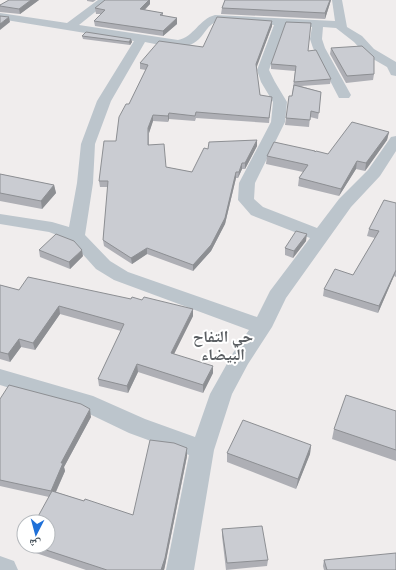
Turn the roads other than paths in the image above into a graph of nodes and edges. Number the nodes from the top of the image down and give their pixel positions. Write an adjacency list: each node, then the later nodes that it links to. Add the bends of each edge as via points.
1 (105, 0): 7 (street)
2 (337, 0): 6 (street)
3 (0, 16): 7 (street)
4 (281, 21): 5 (street); 8 (street, via 215,18 185,44); 14 (street, via 263,70 280,102 278,122 247,183 246,200 257,211)
5 (318, 25): 6 (street); 10 (street, via 316,39 319,48)
6 (342, 25): 9 (street, via 342,28 358,39 370,52 392,65)
7 (70, 26): 8 (street)
8 (142, 38): 13 (street, via 104,101 88,144 86,183)
9 (396, 72)
10 (344, 95)
11 (396, 140): 14 (street, via 374,173 345,203)
12 (0, 219): 13 (street, via 52,227)
13 (76, 236): 15 (street, via 103,265 121,276)
14 (321, 236): 15 (street, via 277,296)
15 (262, 327): 17 (street, via 240,359 221,394)
16 (0, 377): 17 (street, via 85,402 138,426)
17 (202, 450): 20 (street)
18 (0, 569): 19 (street)
19 (4, 570)
20 (180, 570)

